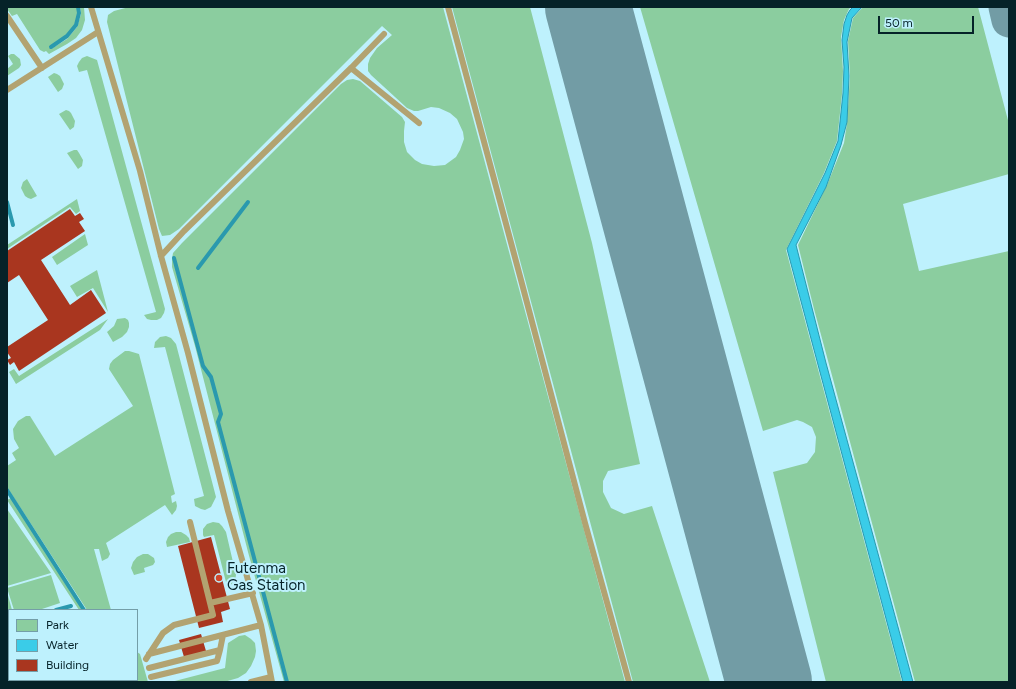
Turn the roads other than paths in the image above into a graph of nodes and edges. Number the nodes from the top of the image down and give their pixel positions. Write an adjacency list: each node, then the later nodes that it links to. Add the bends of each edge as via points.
1 (91, 7): 4 (lane)
2 (448, 7): 21 (lane)
3 (7, 16): 6 (lane)
4 (98, 32): 6 (lane); 10 (lane, via 140,171)
5 (384, 34): 7 (lane)
6 (42, 68): 8 (lane)
7 (351, 68): 9 (lane); 10 (lane)
8 (7, 90)
9 (419, 123)
10 (161, 256): 12 (lane, via 228,511)
11 (190, 522): 13 (lane)
12 (253, 593): 13 (lane); 14 (lane)
13 (210, 603): 15 (lane, via 213,615 174,625 163,633 148,656)
14 (261, 625): 15 (lane); 19 (lane)
15 (224, 635): 16 (lane)
16 (220, 650): 17 (lane); 18 (lane, via 217,660)
17 (149, 668)
18 (151, 677)
19 (272, 679): 20 (lane)
20 (251, 682)
21 (628, 682)

